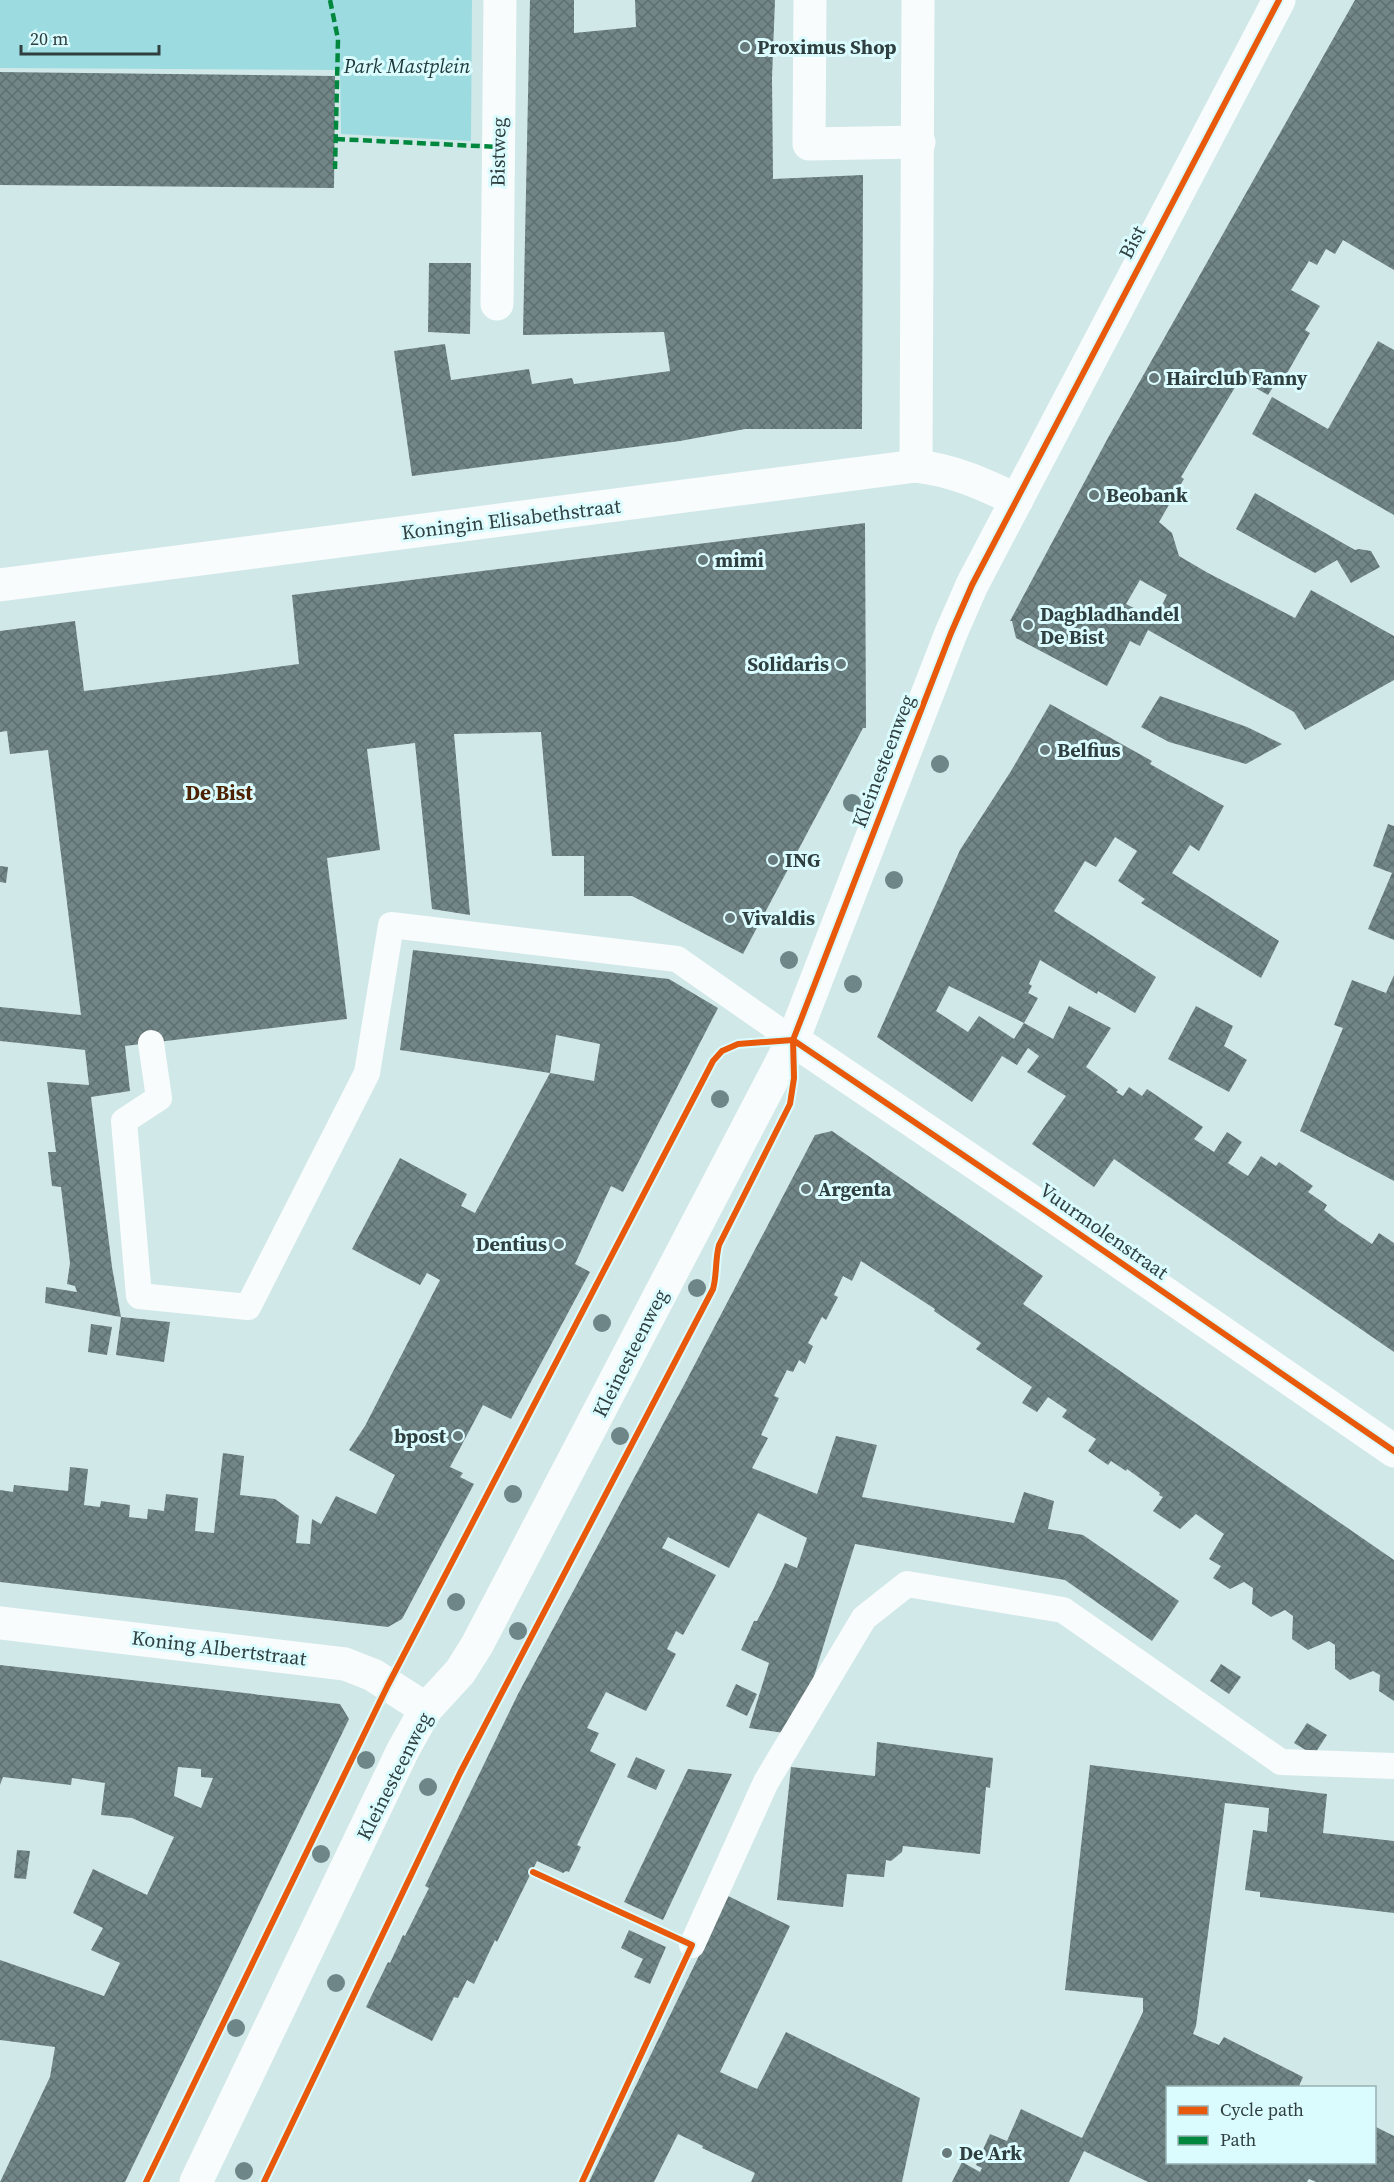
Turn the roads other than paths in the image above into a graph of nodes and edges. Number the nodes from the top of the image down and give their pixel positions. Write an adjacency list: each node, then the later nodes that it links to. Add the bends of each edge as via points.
1 (500, 0): 6 (street, Bistweg)
2 (810, 0): 5 (street, via 809,144)
3 (918, 0): 5 (street)
4 (1279, 0): 8 (street, Bist)
5 (919, 142): 7 (street)
6 (497, 304)
7 (916, 466): 8 (street, Koningin Elisabethstraat, via 960,475); 9 (street, Koningin Elisabethstraat)
8 (1017, 500): 10 (street, Kleinesteenweg, via 951,633)
9 (0, 585)
10 (793, 1040): 11 (lane, via 677,959 391,925 367,1073 248,1306 139,1296 124,1121 159,1098); 12 (street, Vuurmolenstraat); 14 (street, Kleinesteenweg, via 482,1636 460,1672)
11 (152, 1043)
12 (1394, 1451)
13 (0, 1623): 14 (street, Koning Albertstraat, via 345,1664 373,1676)
14 (426, 1709): 17 (street, Kleinesteenweg)
15 (1394, 1766): 16 (lane, via 1281,1762 1062,1610 907,1584 864,1617 772,1772)
16 (692, 1945)
17 (196, 2182)

